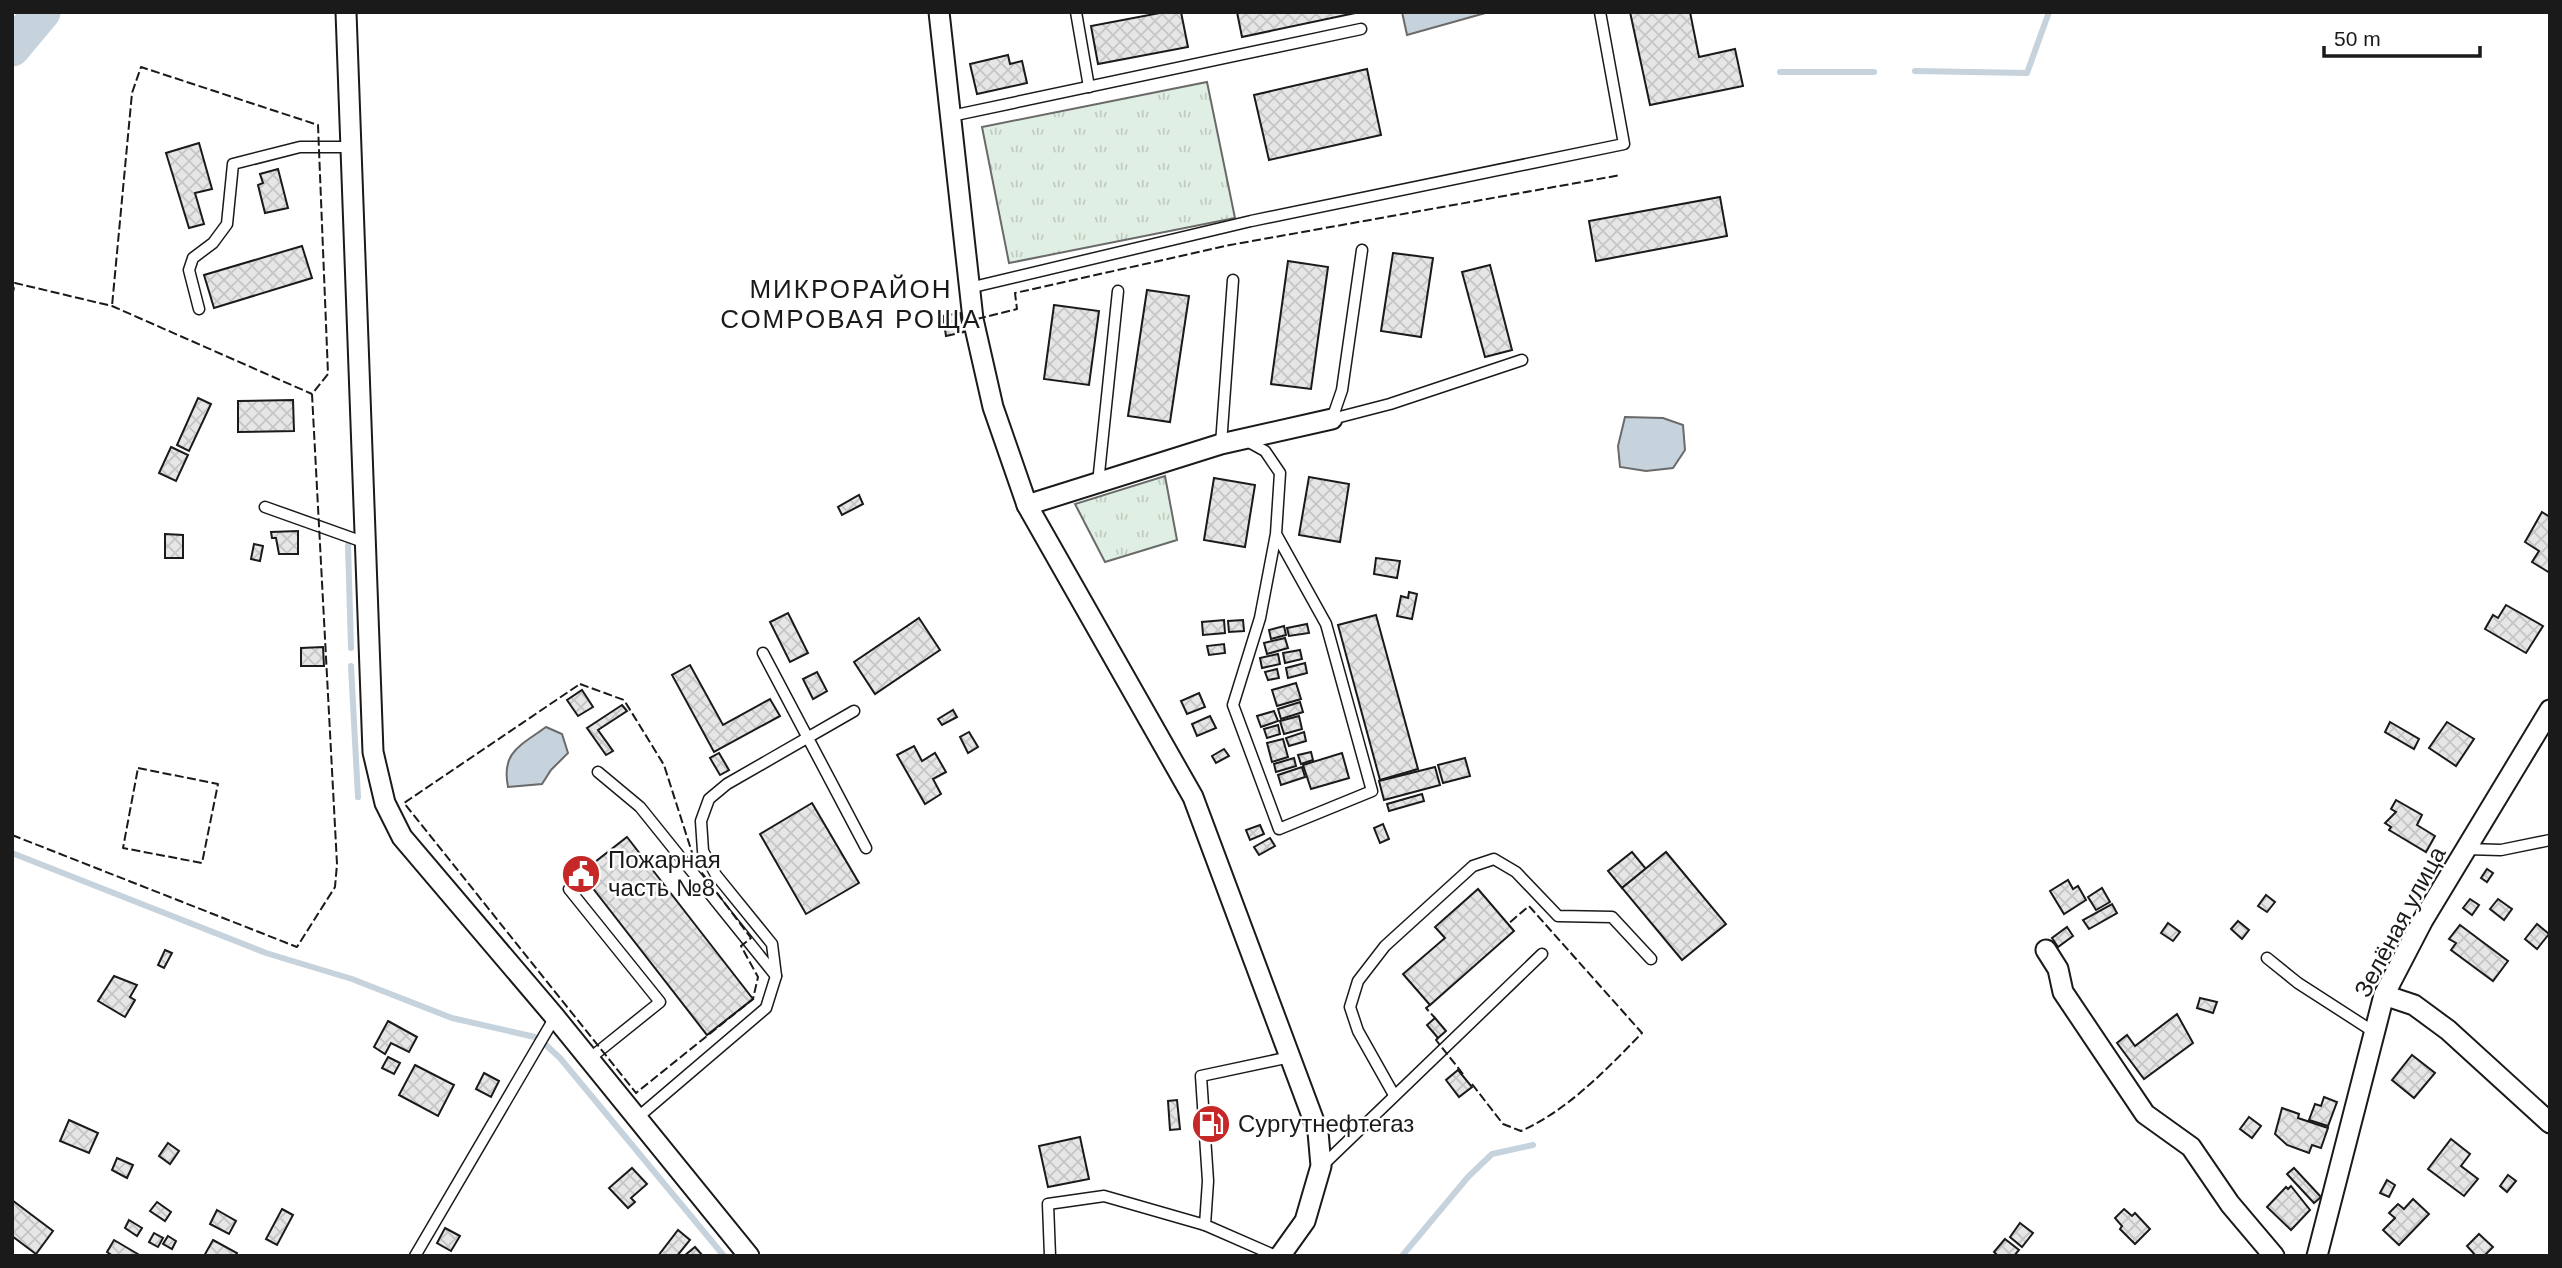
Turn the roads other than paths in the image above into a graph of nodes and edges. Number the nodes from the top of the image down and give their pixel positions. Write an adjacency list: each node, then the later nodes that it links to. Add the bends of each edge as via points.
1 (346, 12): 8 (street)
2 (939, 12): 7 (street)
3 (1076, 12): 6 (lane)
4 (1600, 12): 11 (lane, via 1624,144 1251,221)
5 (1361, 29): 6 (lane)
6 (1089, 87): 7 (lane)
7 (950, 116): 11 (street)
8 (351, 147): 13 (lane, via 300,147 233,164 227,224 213,243 193,258 189,270); 22 (street)
9 (1362, 250): 15 (lane, via 1342,390)
10 (1233, 280): 17 (lane)
11 (969, 288): 19 (street, via 993,407)
12 (1118, 291): 18 (lane)
13 (199, 309)
14 (1522, 360): 15 (lane)
15 (1332, 419): 16 (street)
16 (1244, 440): 17 (street); 21 (lane, via 1265,451 1280,473)
17 (1220, 444): 18 (street)
18 (1098, 483): 19 (street)
19 (1027, 505): 40 (street, via 1194,797)
20 (265, 506): 22 (lane)
21 (1276, 534): 21 (lane, via 1261,618 1233,705 1279,829 1372,791 1326,624)
22 (366, 543): 38 (street, via 373,752 385,803 402,836)
23 (763, 653): 26 (lane)
24 (2550, 710): 30 (street, Зелёная улица)
25 (854, 711): 26 (lane)
26 (808, 737): 29 (lane); 36 (lane, via 727,784 709,799 701,821 703,850 716,876 772,944)
27 (598, 772): 36 (lane, via 648,817)
28 (2550, 840): 30 (lane, via 2501,849)
29 (866, 848)
30 (2466, 849): 37 (street, Зелёная улица)
31 (569, 889): 41 (lane, via 660,1002)
32 (2046, 950): 51 (street, via 2058,969 2063,992 2146,1114 2191,1147 2230,1204)
33 (1542, 954): 42 (lane)
34 (2267, 958): 39 (lane, via 2298,984)
35 (1651, 959): 42 (lane, via 1612,917 1558,916 1516,872 1494,859 1473,866 1385,946 1358,981 1350,1007 1358,1031)
36 (776, 976): 43 (lane, via 766,1009)
37 (2384, 995): 39 (street, Зелёная улица); 44 (street, via 2414,1005 2448,1030)
38 (555, 1017): 41 (street); 47 (lane)
39 (2374, 1032): 52 (street, Зелёная улица)
40 (1291, 1057): 45 (street, via 1318,1132); 46 (lane, via 1201,1076 1208,1181)
41 (589, 1059): 43 (street)
42 (1394, 1095): 45 (lane)
43 (637, 1118): 48 (street)
44 (2550, 1123)
45 (1321, 1166): 50 (street, via 1305,1220)
46 (1205, 1225): 49 (lane, via 1104,1196 1048,1204); 50 (lane)
47 (415, 1256)
48 (749, 1256)
49 (1050, 1256)
50 (1278, 1256)
51 (2274, 1256)
52 (2317, 1256)

